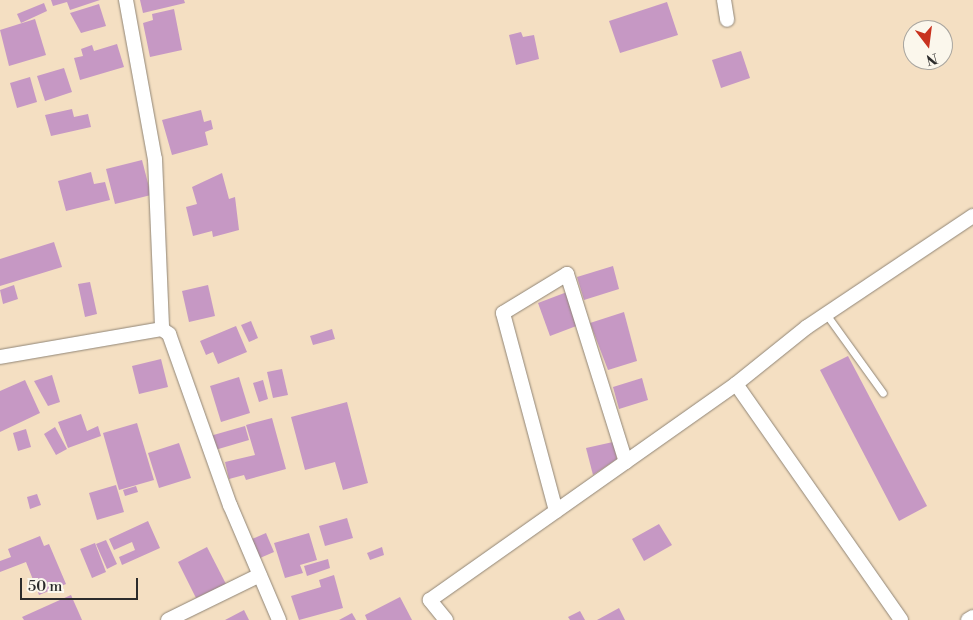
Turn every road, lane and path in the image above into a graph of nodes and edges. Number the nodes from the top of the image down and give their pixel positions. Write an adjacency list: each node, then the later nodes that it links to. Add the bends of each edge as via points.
1 (126, 0): 6 (street, via 155,159)
2 (724, 0): 3 (street)
3 (727, 20)
4 (973, 216): 5 (street)
5 (826, 314): 8 (street); 9 (lane)
6 (162, 329): 7 (street); 12 (street, via 169,334)
7 (0, 357)
8 (736, 384): 10 (street); 17 (street)
9 (883, 393)
10 (626, 462): 11 (street); 11 (street, via 567,274 503,313)
11 (556, 512): 16 (street, via 430,600)
12 (260, 575): 14 (street); 15 (street)
13 (973, 616): 18 (street)
14 (168, 620)
15 (279, 620)
16 (444, 620)
17 (901, 620)
18 (968, 620)

